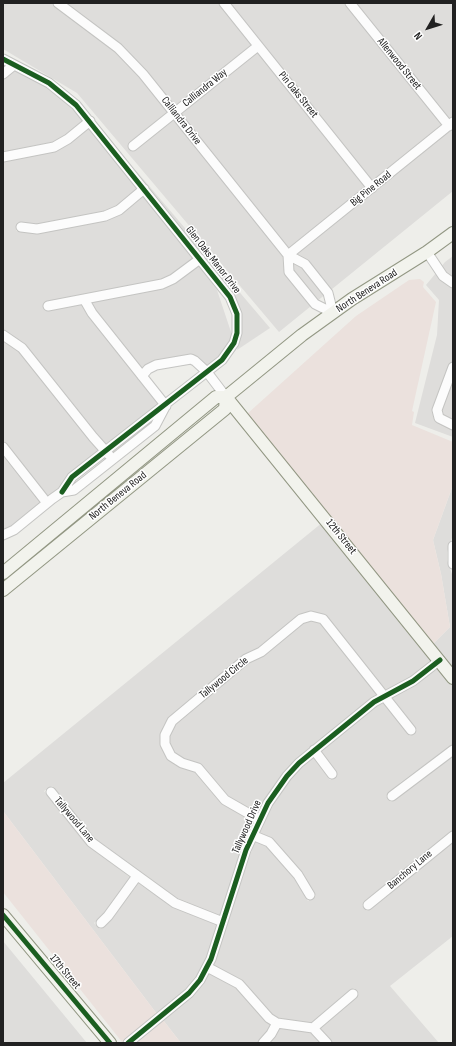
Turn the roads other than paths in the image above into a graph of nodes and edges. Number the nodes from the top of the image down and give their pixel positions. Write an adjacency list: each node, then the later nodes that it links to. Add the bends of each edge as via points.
1 (58, 3): 8 (street, Calliandra Drive, via 118,48)
2 (224, 3): 4 (street, Pin Oaks Street)
3 (350, 3): 10 (street, Allenwood Street)
4 (258, 46): 8 (street, Calliandra Way); 13 (street, Pin Oaks Street)
5 (3, 59): 6 (street, Glen Oaks Manor Drive)
6 (14, 65): 7 (street); 9 (street, Glen Oaks Manor Drive, via 64,94)
7 (3, 74)
8 (174, 113): 11 (street, Calliandra Way); 18 (street, Calliandra Drive)
9 (90, 121): 12 (street, via 54,147); 14 (street, Glen Oaks Manor Drive)
10 (451, 124): 13 (street, Big Pine Road)
11 (133, 146)
12 (3, 157)
13 (372, 188): 18 (street, Big Pine Road)
14 (144, 189): 15 (street, via 119,210 105,216 37,229); 19 (street, Glen Oaks Manor Drive)
15 (21, 227)
16 (453, 233): 17 (main road, North Beneva Road)
17 (427, 252): 20 (street, via 443,276); 23 (main road, North Beneva Road)
18 (288, 255): 23 (street, Calliandra Drive, via 305,264 328,293); 23 (street, via 289,272 315,304)
19 (200, 259): 21 (street, Glen Oaks Manor Drive, via 162,284); 26 (street, Glen Oaks Manor Drive, via 230,297 238,324 232,348)
20 (453, 283)
21 (84, 299): 22 (street, Glen Oaks Manor Drive); 27 (street, via 92,314)
22 (48, 306)
23 (333, 313): 28 (main road, North Beneva Road)
24 (3, 335): 32 (street, via 22,348)
25 (453, 367): 30 (street, via 437,410 439,418)
26 (207, 372): 27 (street, via 195,361 184,359 152,366); 28 (street); 29 (street, Glen Oaks Manor Drive)
27 (142, 376): 29 (street)
28 (226, 397): 39 (main road, North Beneva Road, via 216,397); 40 (main road, North Beneva Road, via 225,409); 41 (main road, 12th Street)
29 (166, 406): 32 (street, Glen Oaks Manor Drive); 33 (street, Glen Oaks Manor Drive, via 155,426)
30 (453, 425)
31 (3, 447): 35 (street)
32 (106, 451): 33 (street); 34 (street, Glen Oaks Manor Drive, via 72,477)
33 (113, 459): 34 (street, Glen Oaks Manor Drive, via 74,490)
34 (62, 492): 35 (street, Glen Oaks Manor Drive)
35 (47, 503): 36 (street, Glen Oaks Manor Drive, via 14,530)
36 (3, 535)
37 (453, 546): 38 (street)
38 (453, 564)
39 (3, 573)
40 (3, 590)
41 (440, 660): 42 (main road, 12th Street); 43 (street, Tallywood Drive, via 413,682)
42 (453, 678)
43 (384, 695): 44 (street); 45 (street, Tallywood Drive); 50 (street, Tallywood Circle, via 323,619 311,616 301,619 261,652 246,659 172,721 166,731 165,744 171,756 198,768 225,800)
44 (411, 730)
45 (314, 750): 47 (street); 50 (street, Tallywood Drive, via 287,776 268,803)
46 (453, 750): 49 (street)
47 (332, 774)
48 (50, 792): 53 (street, Tallywood Lane, via 91,842)
49 (392, 796)
50 (260, 820): 51 (street, Tallywood Drive)
51 (252, 835): 54 (street, Tallywood Drive, via 269,842 298,875); 57 (street, Tallywood Drive)
52 (453, 836): 55 (street, Banchory Lane)
53 (137, 876): 57 (street, Tallywood Lane, via 175,903); 58 (street)
54 (310, 895)
55 (368, 905)
56 (3, 915): 63 (main road, 17th Street)
57 (223, 922): 59 (street, Tallywood Drive)
58 (100, 923)
59 (207, 967): 61 (street, via 239,984 269,1018); 64 (street, Tallywood Drive, via 189,993)
60 (353, 994): 62 (street)
61 (277, 1023): 62 (street); 65 (street)
62 (313, 1028): 66 (street)
63 (110, 1043)
64 (128, 1043)
65 (263, 1043)
66 (327, 1043)

